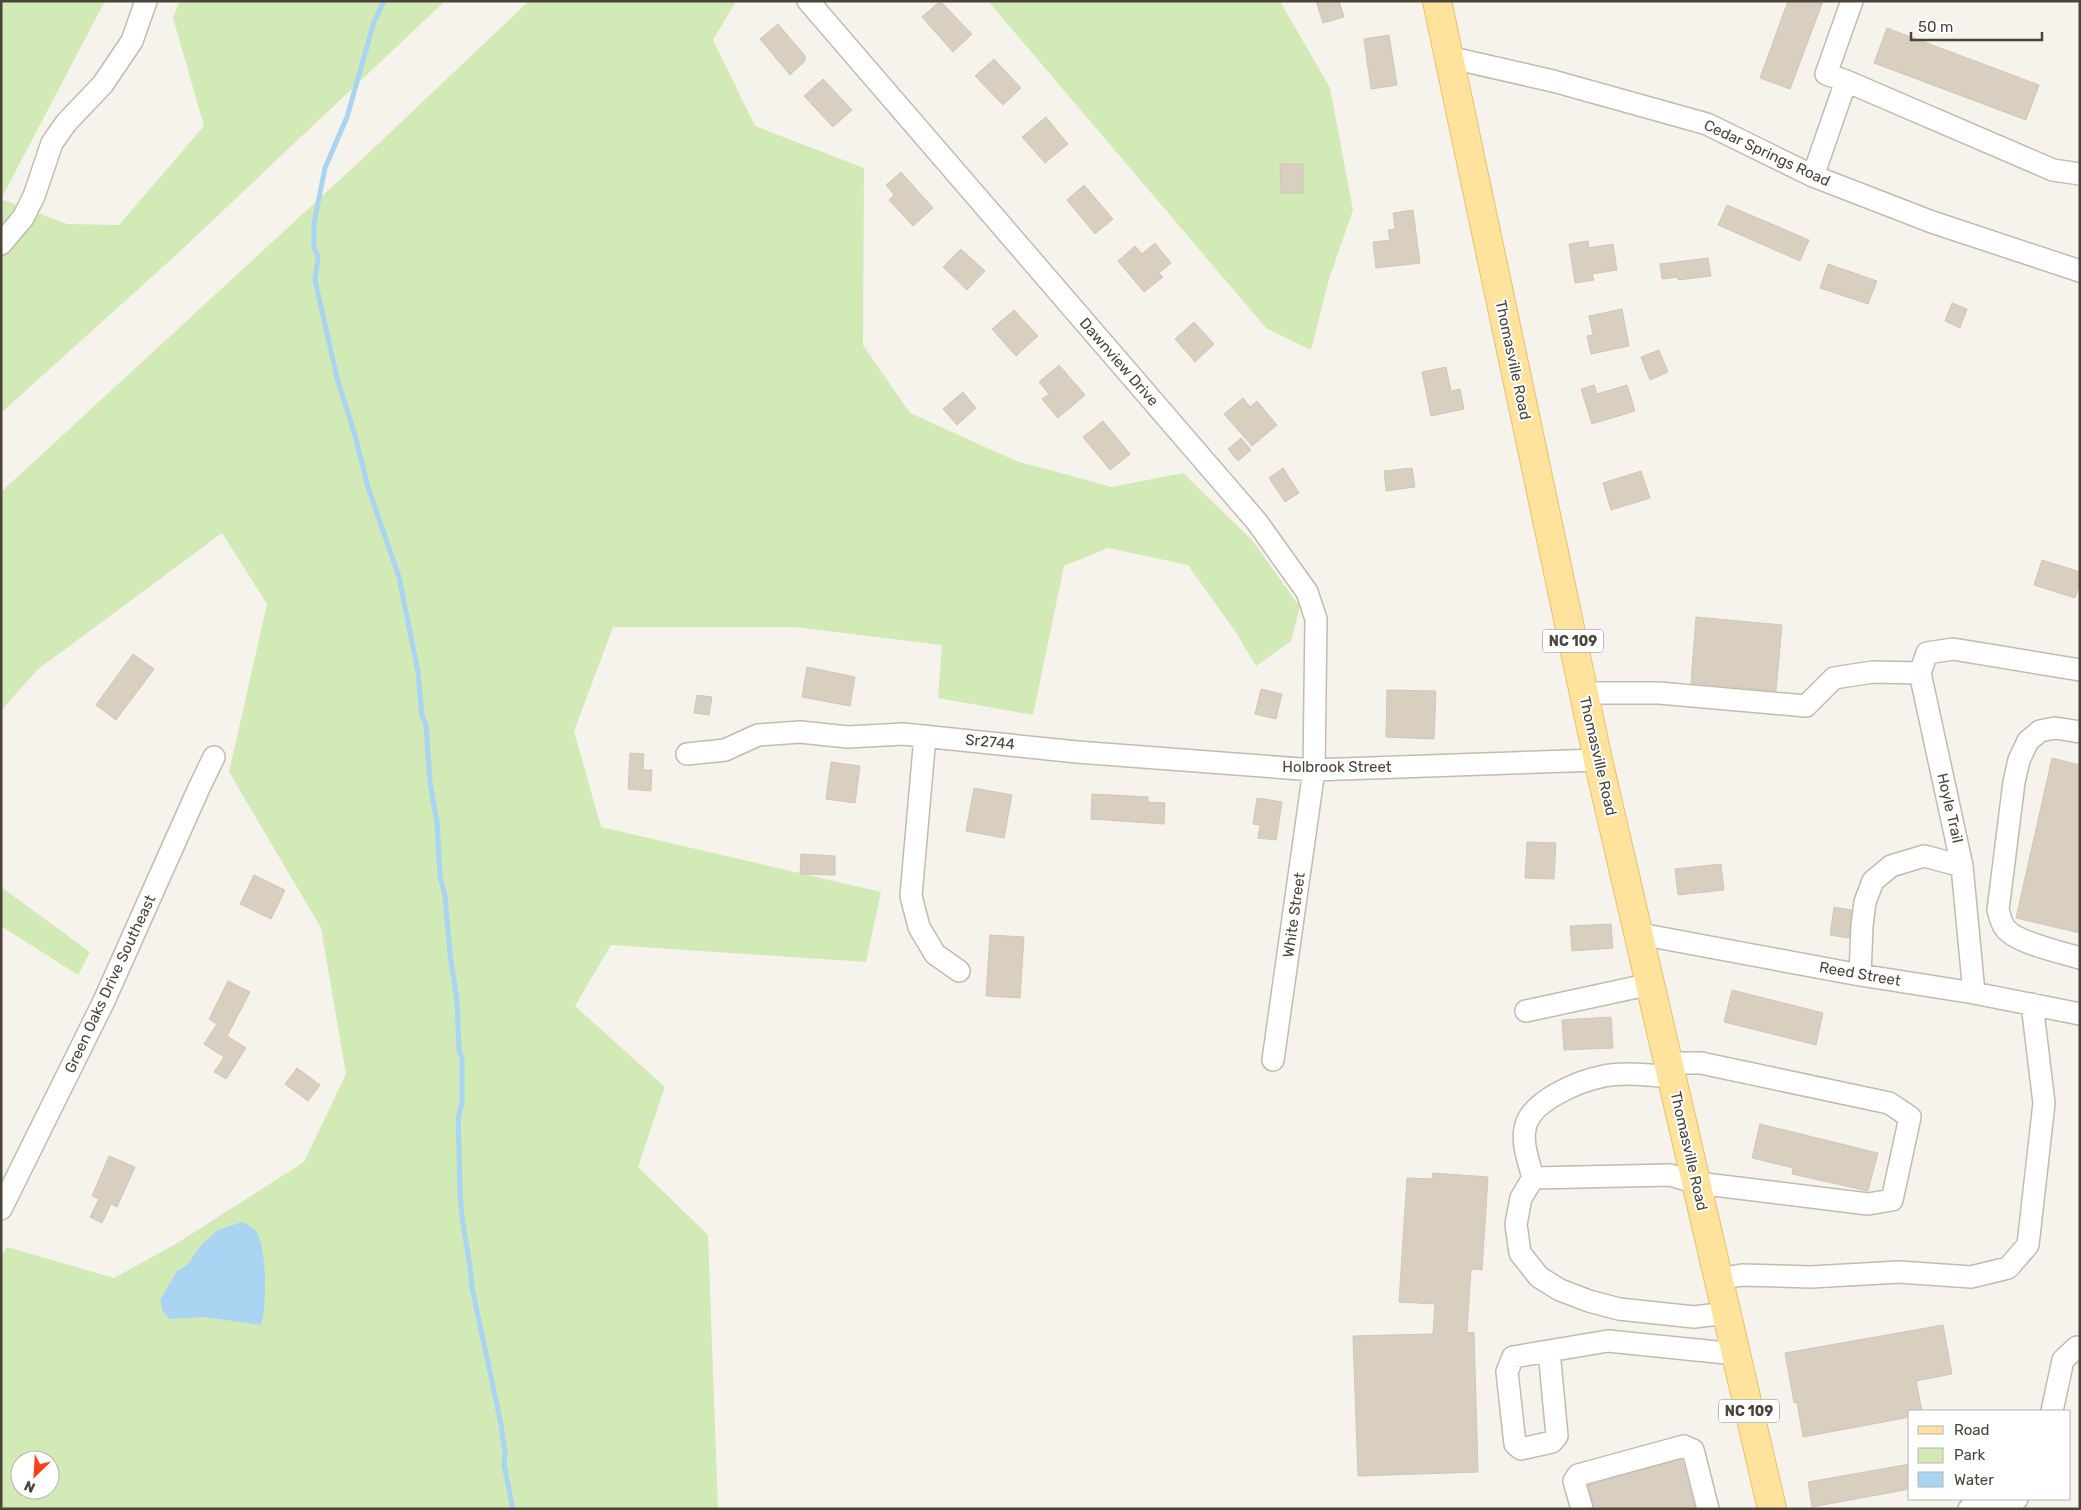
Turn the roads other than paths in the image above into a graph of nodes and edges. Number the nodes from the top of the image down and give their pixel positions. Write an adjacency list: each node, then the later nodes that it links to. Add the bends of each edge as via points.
1 (146, 1): 9 (street, via 132,41 103,84 52,143 23,218)
2 (808, 1): 20 (street, Dawnview Drive, via 1257,522 1307,592 1316,619)
3 (1437, 1): 5 (main road, Thomasville Road / NC 109)
4 (1852, 1): 6 (street, via 1826,74)
5 (1448, 57): 8 (street, Cedar Springs Road, via 1553,80 1707,124); 13 (main road, Thomasville Road / NC 109)
6 (1846, 81): 7 (street, via 2053,170); 8 (street)
7 (2080, 174)
8 (1813, 176): 10 (street, Cedar Springs Road, via 1932,222)
9 (1, 244)
10 (2080, 271)
11 (2080, 670): 12 (street, via 1953,649 1927,653)
12 (1920, 674): 13 (street, via 1873,672 1834,678 1806,706 1659,693); 21 (street, Hoyle Trail)
13 (1584, 693): 19 (main road, Thomasville Road / NC 109)
14 (2080, 732): 22 (street, via 2055,728 2040,731 2028,741 2014,782)
15 (924, 736): 16 (street, Sr2744); 17 (street, Sr2744, via 848,737 800,732 758,734 725,750); 26 (street, via 911,896 918,927 936,954)
16 (1077, 752): 20 (street, Holbrook Street)
17 (688, 754)
18 (214, 757): 37 (street, Green Oaks Drive Southeast, via 104,1001)
19 (1598, 760): 20 (street, Holbrook Street); 24 (main road, Thomasville Road / NC 109)
20 (1314, 770): 33 (street, White Street)
21 (1962, 866): 23 (street, Hoyle Trail); 27 (street, via 1924,856 1891,866 1873,881 1865,902)
22 (2000, 893): 23 (street); 25 (street, via 1998,910 2010,933)
23 (1965, 896): 29 (street, Hoyle Trail)
24 (1640, 934): 27 (street, Reed Street); 28 (main road, Thomasville Road / NC 109)
25 (2080, 958)
26 (958, 971)
27 (1860, 975): 29 (street, Reed Street)
28 (1651, 984): 31 (street); 34 (main road, Thomasville Road / NC 109)
29 (1974, 993): 30 (street, Reed Street)
30 (2032, 1004): 32 (street, Reed Street); 38 (street, via 2044,1103 2028,1245 2008,1268 1971,1277 1900,1272 1812,1277 1742,1275)
31 (1526, 1011)
32 (2080, 1014)
33 (1274, 1060)
34 (1671, 1070): 35 (street, via 1649,1075 1605,1076 1567,1087 1537,1107 1525,1128 1525,1148); 36 (main road, Thomasville Road / NC 109); 36 (street, via 1701,1063 1888,1103 1910,1117 1892,1200 1868,1204)
35 (1533, 1178): 36 (street, via 1670,1175); 39 (street, via 1521,1198 1516,1224 1520,1253 1539,1277 1560,1290 1619,1309 1694,1317)
36 (1697, 1183): 38 (main road, Thomasville Road / NC 109)
37 (1, 1209)
38 (1719, 1279): 39 (main road, Thomasville Road / NC 109)
39 (1727, 1313): 42 (main road, Thomasville Road / NC 109)
40 (2080, 1348): 43 (street, via 2077,1347 2063,1360)
41 (1549, 1351): 42 (street, via 1608,1341)
42 (1736, 1354): 47 (main road, Thomasville Road / NC 109)
43 (2052, 1410)
44 (2012, 1500): 48 (street)
45 (1582, 1509): 46 (street, via 1574,1481 1578,1475 1684,1446 1693,1450)
46 (1708, 1509)
47 (1772, 1509)
48 (1969, 1509)

